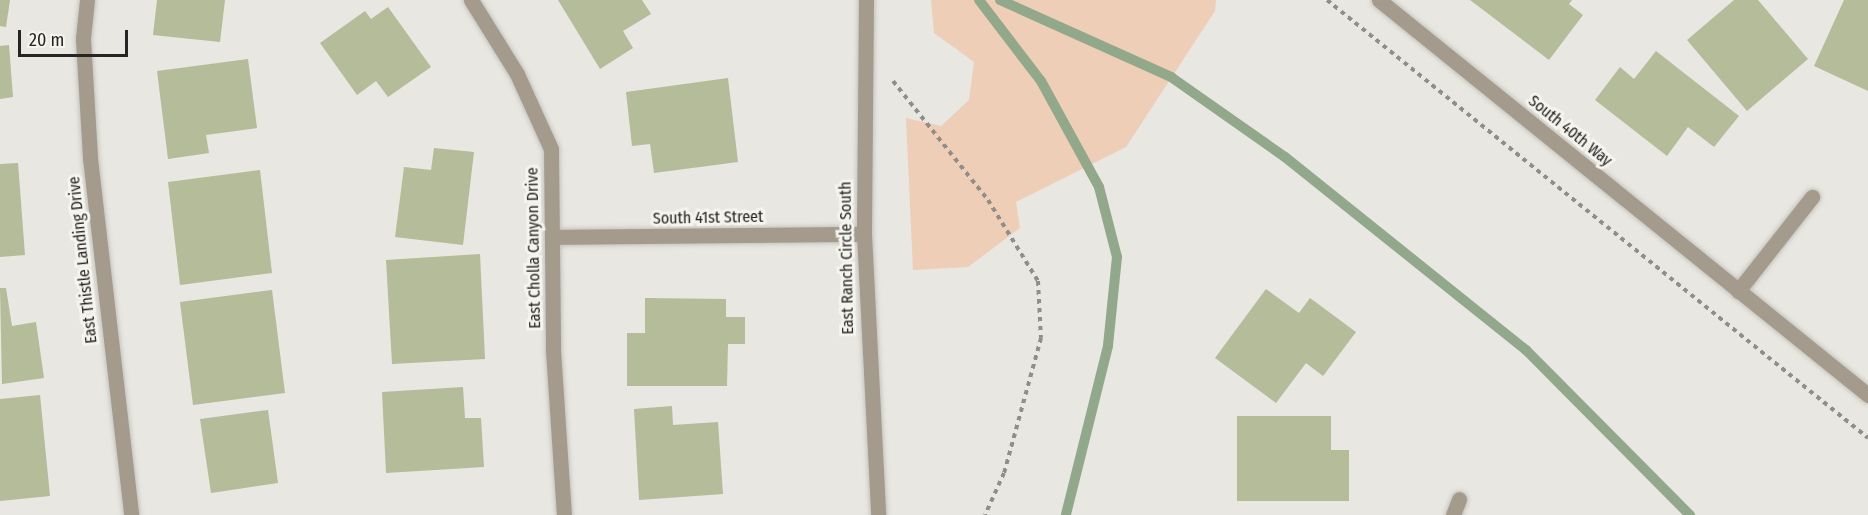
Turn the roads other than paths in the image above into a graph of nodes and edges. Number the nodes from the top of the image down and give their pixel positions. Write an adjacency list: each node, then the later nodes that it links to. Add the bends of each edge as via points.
1 (87, 0): 11 (street, East Thistle Landing Drive, via 83,39 90,158)
2 (471, 0): 7 (street, East Cholla Canyon Drive, via 516,74 551,149)
3 (866, 0): 6 (street, East Ranch Circle South)
4 (1379, 0): 8 (street, South 40th Way)
5 (1812, 197): 8 (street)
6 (864, 234): 7 (street, South 41st Street); 13 (street, East Ranch Circle South)
7 (552, 237): 12 (street, East Cholla Canyon Drive)
8 (1738, 291): 9 (street, South 40th Way)
9 (1868, 396)
10 (1459, 500): 14 (street)
11 (131, 515)
12 (564, 515)
13 (878, 515)
14 (1453, 515)

